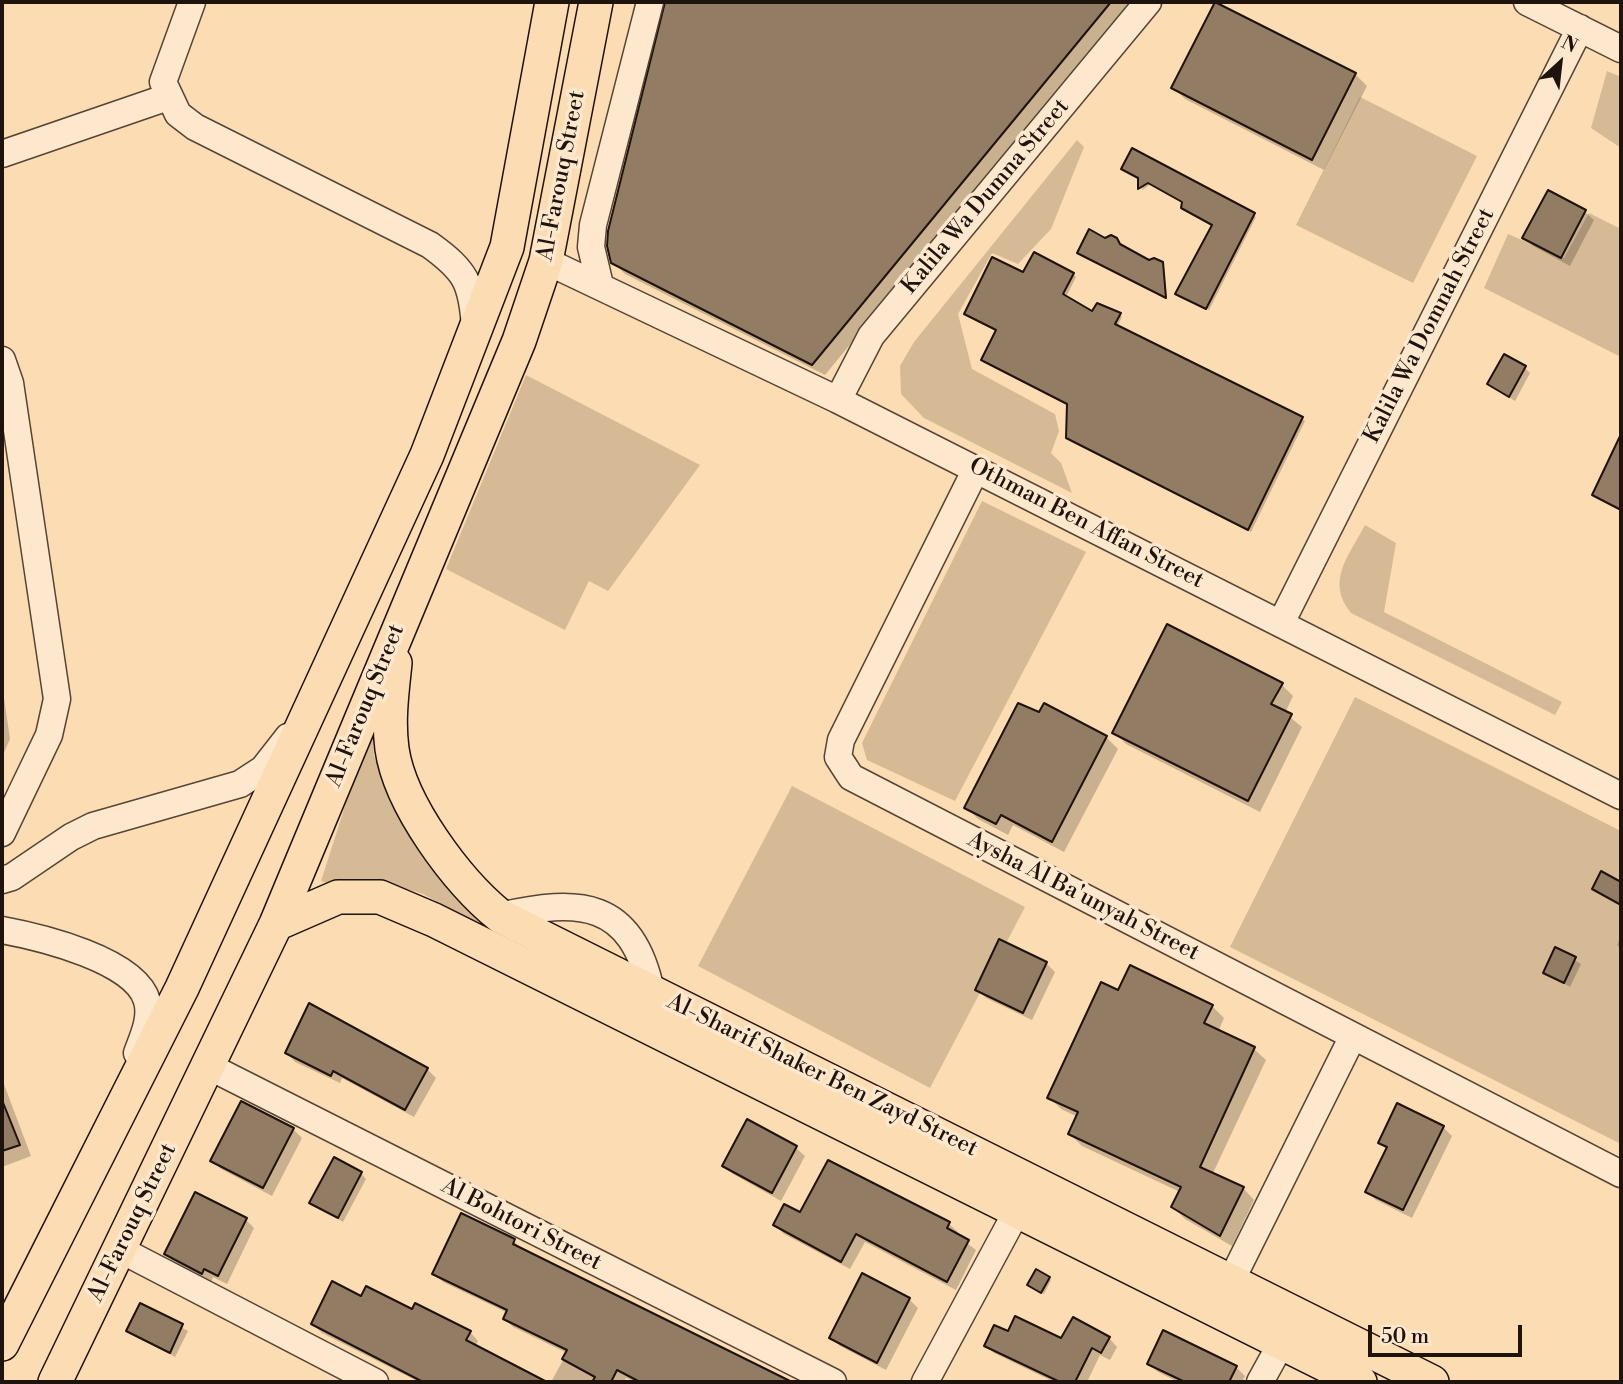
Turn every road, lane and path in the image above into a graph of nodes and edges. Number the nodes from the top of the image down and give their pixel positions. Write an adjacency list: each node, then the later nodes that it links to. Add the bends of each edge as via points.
1 (192, 2): 9 (street, via 163,82)
2 (552, 2): 13 (main road, Al-Farouq Street, via 507,247)
3 (596, 2): 11 (main road, Al-Farouq Street)
4 (650, 2): 12 (street, via 593,225 591,247)
5 (1148, 2): 15 (street, Kalila Wa Dumna Street, via 871,336)
6 (1527, 2): 7 (street)
7 (1580, 28): 8 (street); 17 (street, Kalila Wa Domnah Street)
8 (1621, 49)
9 (167, 97): 10 (street); 13 (street, via 178,114 195,127 430,245 452,261 468,279)
10 (2, 154)
11 (546, 261): 12 (street, Othman Ben Affan Street); 18 (main road, Al-Farouq Street, via 519,341)
12 (600, 285): 15 (street, Othman Ben Affan Street)
13 (476, 333): 19 (main road, Al-Farouq Street, via 427,455)
14 (2, 360): 21 (street, via 10,383 57,699 49,736)
15 (838, 400): 16 (street, Othman Ben Affan Street)
16 (976, 469): 17 (street, Othman Ben Affan Street); 27 (street, Aysha Al Ba'unyah Street, via 841,740 838,757 851,777)
17 (1281, 623): 20 (street, Othman Ben Affan Street)
18 (397, 629): 23 (main road, Al-Sharif Shaker Ben Zayd Street, via 390,724 396,767 418,814 458,874); 24 (main road, Al-Farouq Street)
19 (313, 701): 22 (street, via 263,769 240,784 93,826); 30 (main road, Al-Farouq Street, via 182,988)
20 (1621, 796)
21 (2, 833)
22 (2, 880)
23 (500, 916): 26 (main road, Al-Sharif Shaker Ben Zayd Street); 26 (street, via 557,905 585,908 610,918 639,948)
24 (276, 924): 28 (main road, Al-Farouq Street); 31 (main road, Al-Sharif Shaker Ben Zayd Street, via 338,897 380,898 434,920)
25 (2, 930): 30 (street, via 45,940 120,968 143,990 147,1022)
26 (651, 990): 29 (main road, Al-Sharif Shaker Ben Zayd Street)
27 (1353, 1036): 32 (street, Aysha Al Ba'unyah Street); 35 (street)
28 (210, 1067): 34 (main road, Al-Farouq Street); 40 (street, Al Bohtori Street)
29 (862, 1095): 31 (main road); 35 (main road, Al-Sharif Shaker Ben Zayd Street)
30 (117, 1116): 37 (main road, Al-Farouq Street)
31 (848, 1129): 33 (main road, Al-Sharif Shaker Ben Zayd Street)
32 (1621, 1174)
33 (1017, 1211): 36 (main road, Al-Sharif Shaker Ben Zayd Street); 41 (street)
34 (119, 1249): 38 (main road, Al-Farouq Street); 39 (street)
35 (1231, 1279): 44 (main road, Al-Sharif Shaker Ben Zayd Street)
36 (1282, 1342): 42 (street); 43 (main road, Al-Sharif Shaker Ben Zayd Street)
37 (2, 1343)
38 (55, 1382)
39 (375, 1382)
40 (833, 1382)
41 (925, 1382)
42 (1260, 1382)
43 (1360, 1382)
44 (1432, 1382)

